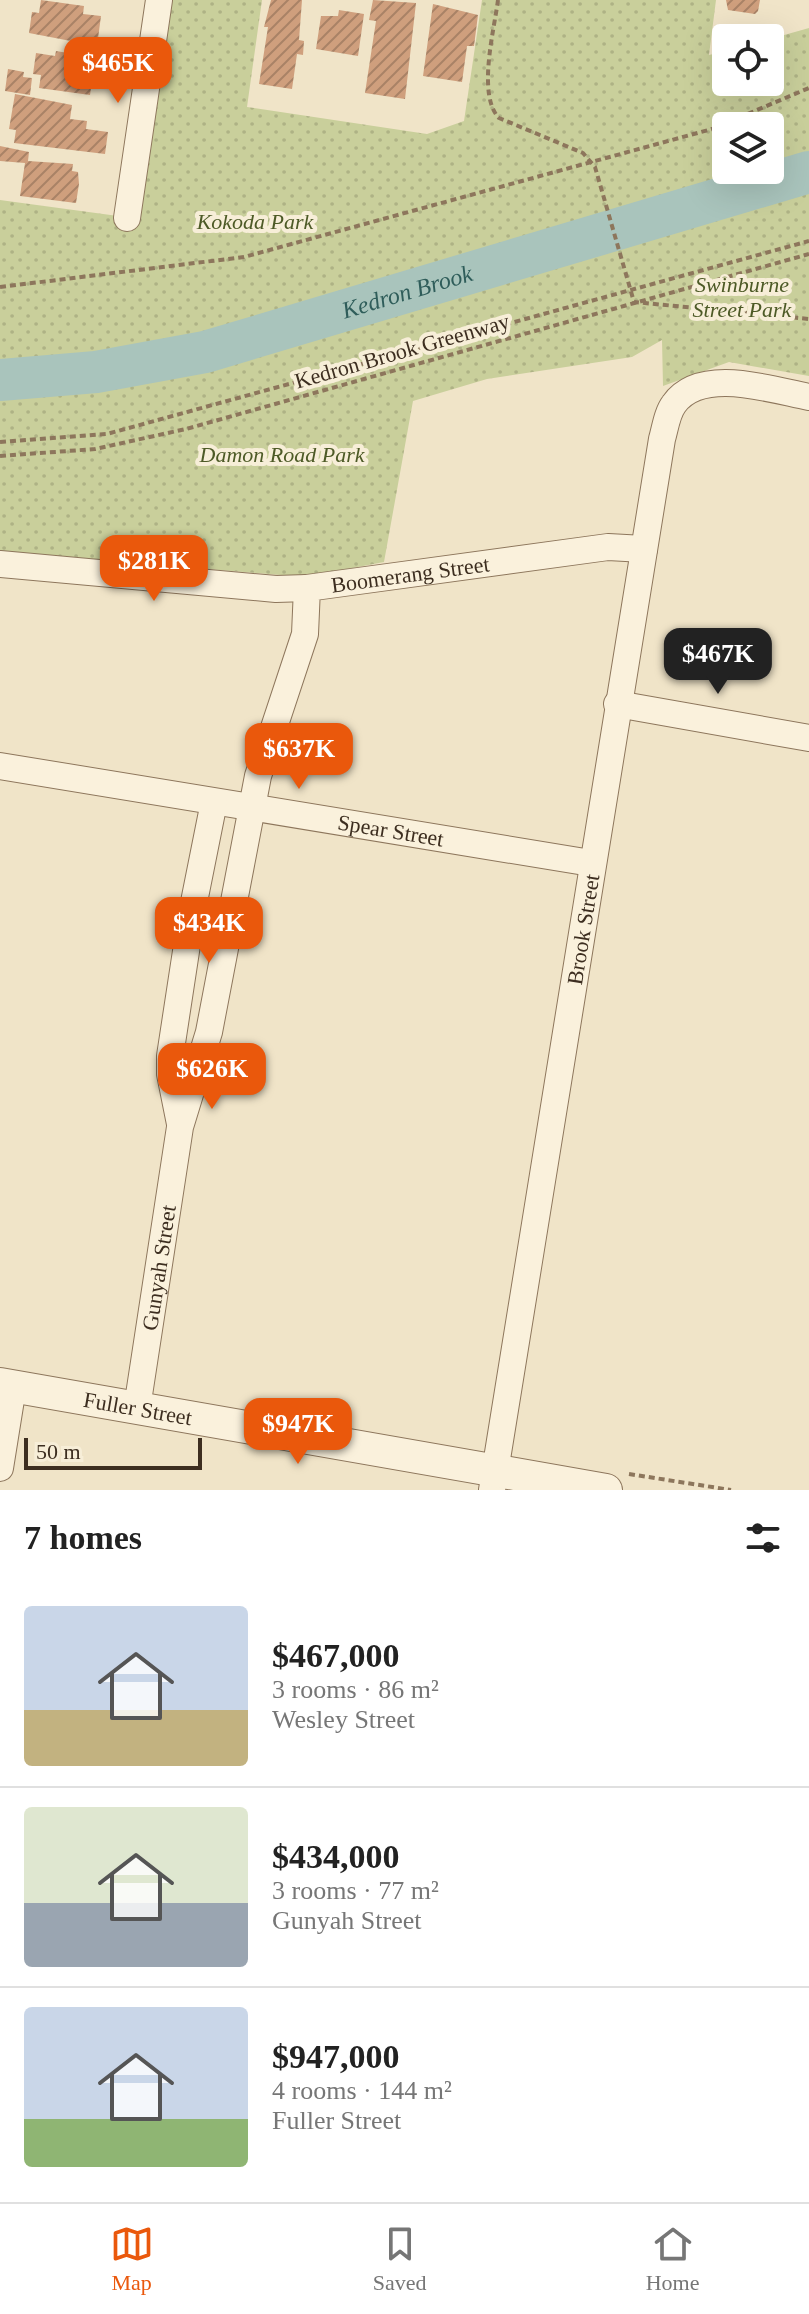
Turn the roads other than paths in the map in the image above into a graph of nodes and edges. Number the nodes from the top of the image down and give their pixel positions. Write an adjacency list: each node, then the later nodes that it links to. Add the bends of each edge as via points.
1 (159, 0): 2 (street)
2 (127, 218)
3 (809, 397): 4 (street, Brook Street, via 734,382 701,385 674,403 662,439)
4 (644, 549): 6 (street, Boomerang Street, via 608,547); 7 (street, Brook Street)
5 (0, 564): 6 (street)
6 (307, 588): 11 (street, Boomerang Street, via 305,634)
7 (617, 704): 8 (street); 12 (street, Brook Street)
8 (809, 738)
9 (0, 766): 10 (street, Spear Street)
10 (214, 802): 11 (street, Spear Street); 13 (street, Gunyah Street, via 170,1056)
11 (252, 808): 12 (street, Spear Street); 13 (street, Gunyah Street, via 209,1032)
12 (591, 863): 17 (street, Brook Street)
13 (180, 1127): 15 (street, Gunyah Street)
14 (6, 1386): 15 (street, Fuller Street); 16 (street)
15 (137, 1408): 17 (street, Fuller Street)
16 (0, 1468)
17 (494, 1482): 18 (street, Fuller Street)
18 (606, 1490)

